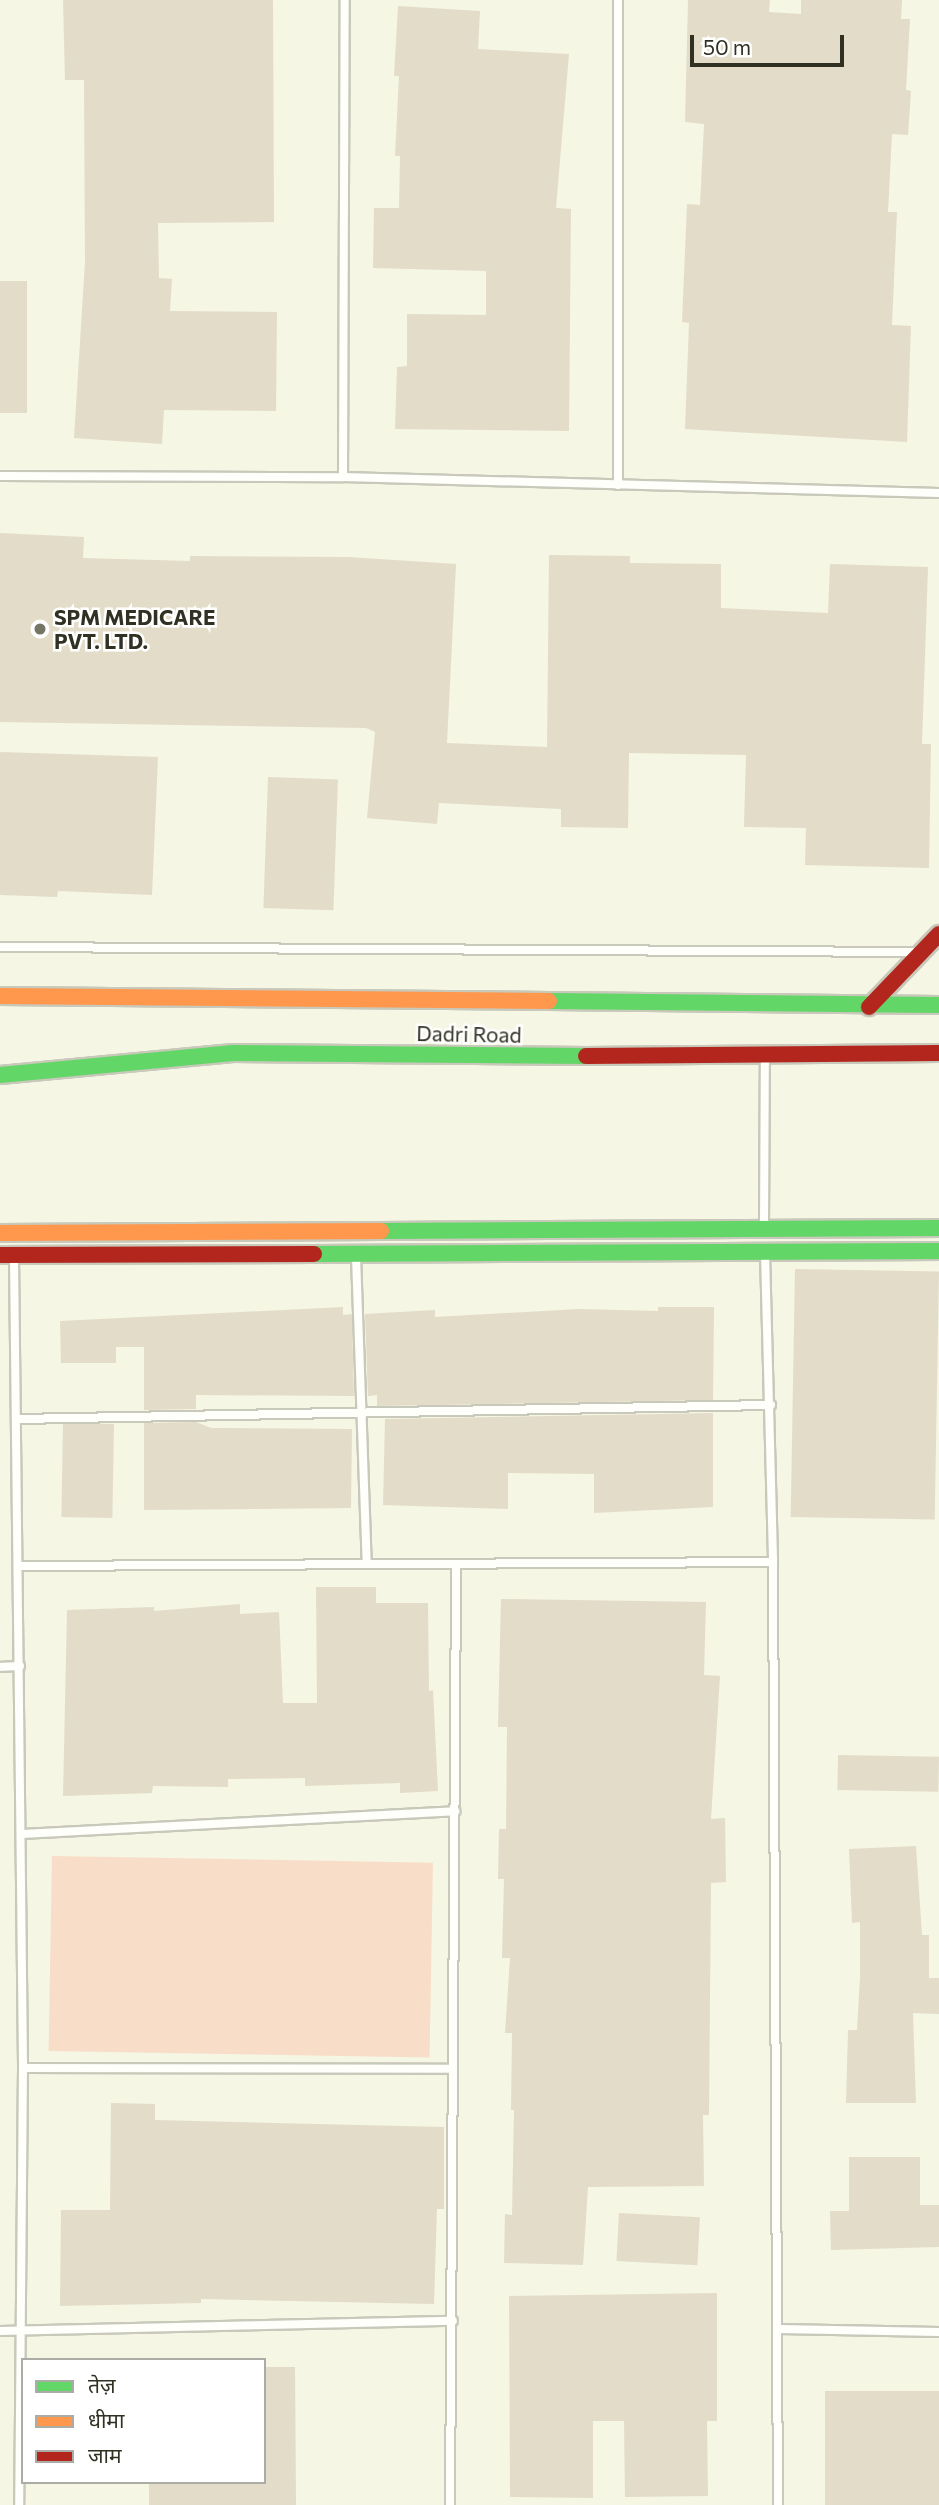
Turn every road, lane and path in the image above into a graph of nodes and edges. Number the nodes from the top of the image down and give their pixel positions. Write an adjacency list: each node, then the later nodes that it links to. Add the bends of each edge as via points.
1 (345, 0): 4 (lane)
2 (618, 0): 5 (lane)
3 (0, 476): 4 (lane)
4 (343, 477): 5 (lane)
5 (618, 485): 6 (lane)
6 (939, 493)
7 (939, 934): 9 (street)
8 (0, 947): 9 (lane)
9 (925, 952): 12 (street)
10 (3, 996): 12 (street, Dadri Road)
11 (939, 1005): 12 (street, Dadri Road)
12 (869, 1007)
13 (939, 1053): 14 (street, Dadri Road)
14 (765, 1058): 15 (street, Dadri Road, via 233,1053); 18 (lane)
15 (0, 1075)
16 (939, 1228): 18 (street)
17 (355, 1229): 18 (street); 19 (street); 20 (lane)
18 (764, 1229): 22 (lane)
19 (6, 1233): 23 (lane)
20 (355, 1251): 22 (street); 23 (street); 25 (lane)
21 (939, 1251): 22 (street)
22 (765, 1254): 24 (lane)
23 (7, 1255): 26 (lane)
24 (771, 1405): 25 (lane); 27 (lane)
25 (365, 1414): 26 (lane); 28 (lane)
26 (18, 1419): 30 (lane)
27 (773, 1562): 29 (lane); 39 (lane)
28 (367, 1564): 29 (lane); 30 (lane)
29 (456, 1564): 33 (lane)
30 (19, 1566): 31 (lane)
31 (20, 1666): 32 (lane); 34 (lane)
32 (0, 1667)
33 (455, 1811): 34 (lane); 36 (lane)
34 (21, 1834): 35 (lane)
35 (23, 2068): 36 (lane); 38 (lane)
36 (453, 2068): 37 (lane)
37 (453, 2321): 38 (lane); 43 (lane)
38 (18, 2329): 40 (lane); 42 (lane)
39 (779, 2329): 41 (lane); 44 (lane)
40 (0, 2331)
41 (939, 2332)
42 (19, 2505)
43 (450, 2505)
44 (778, 2505)

